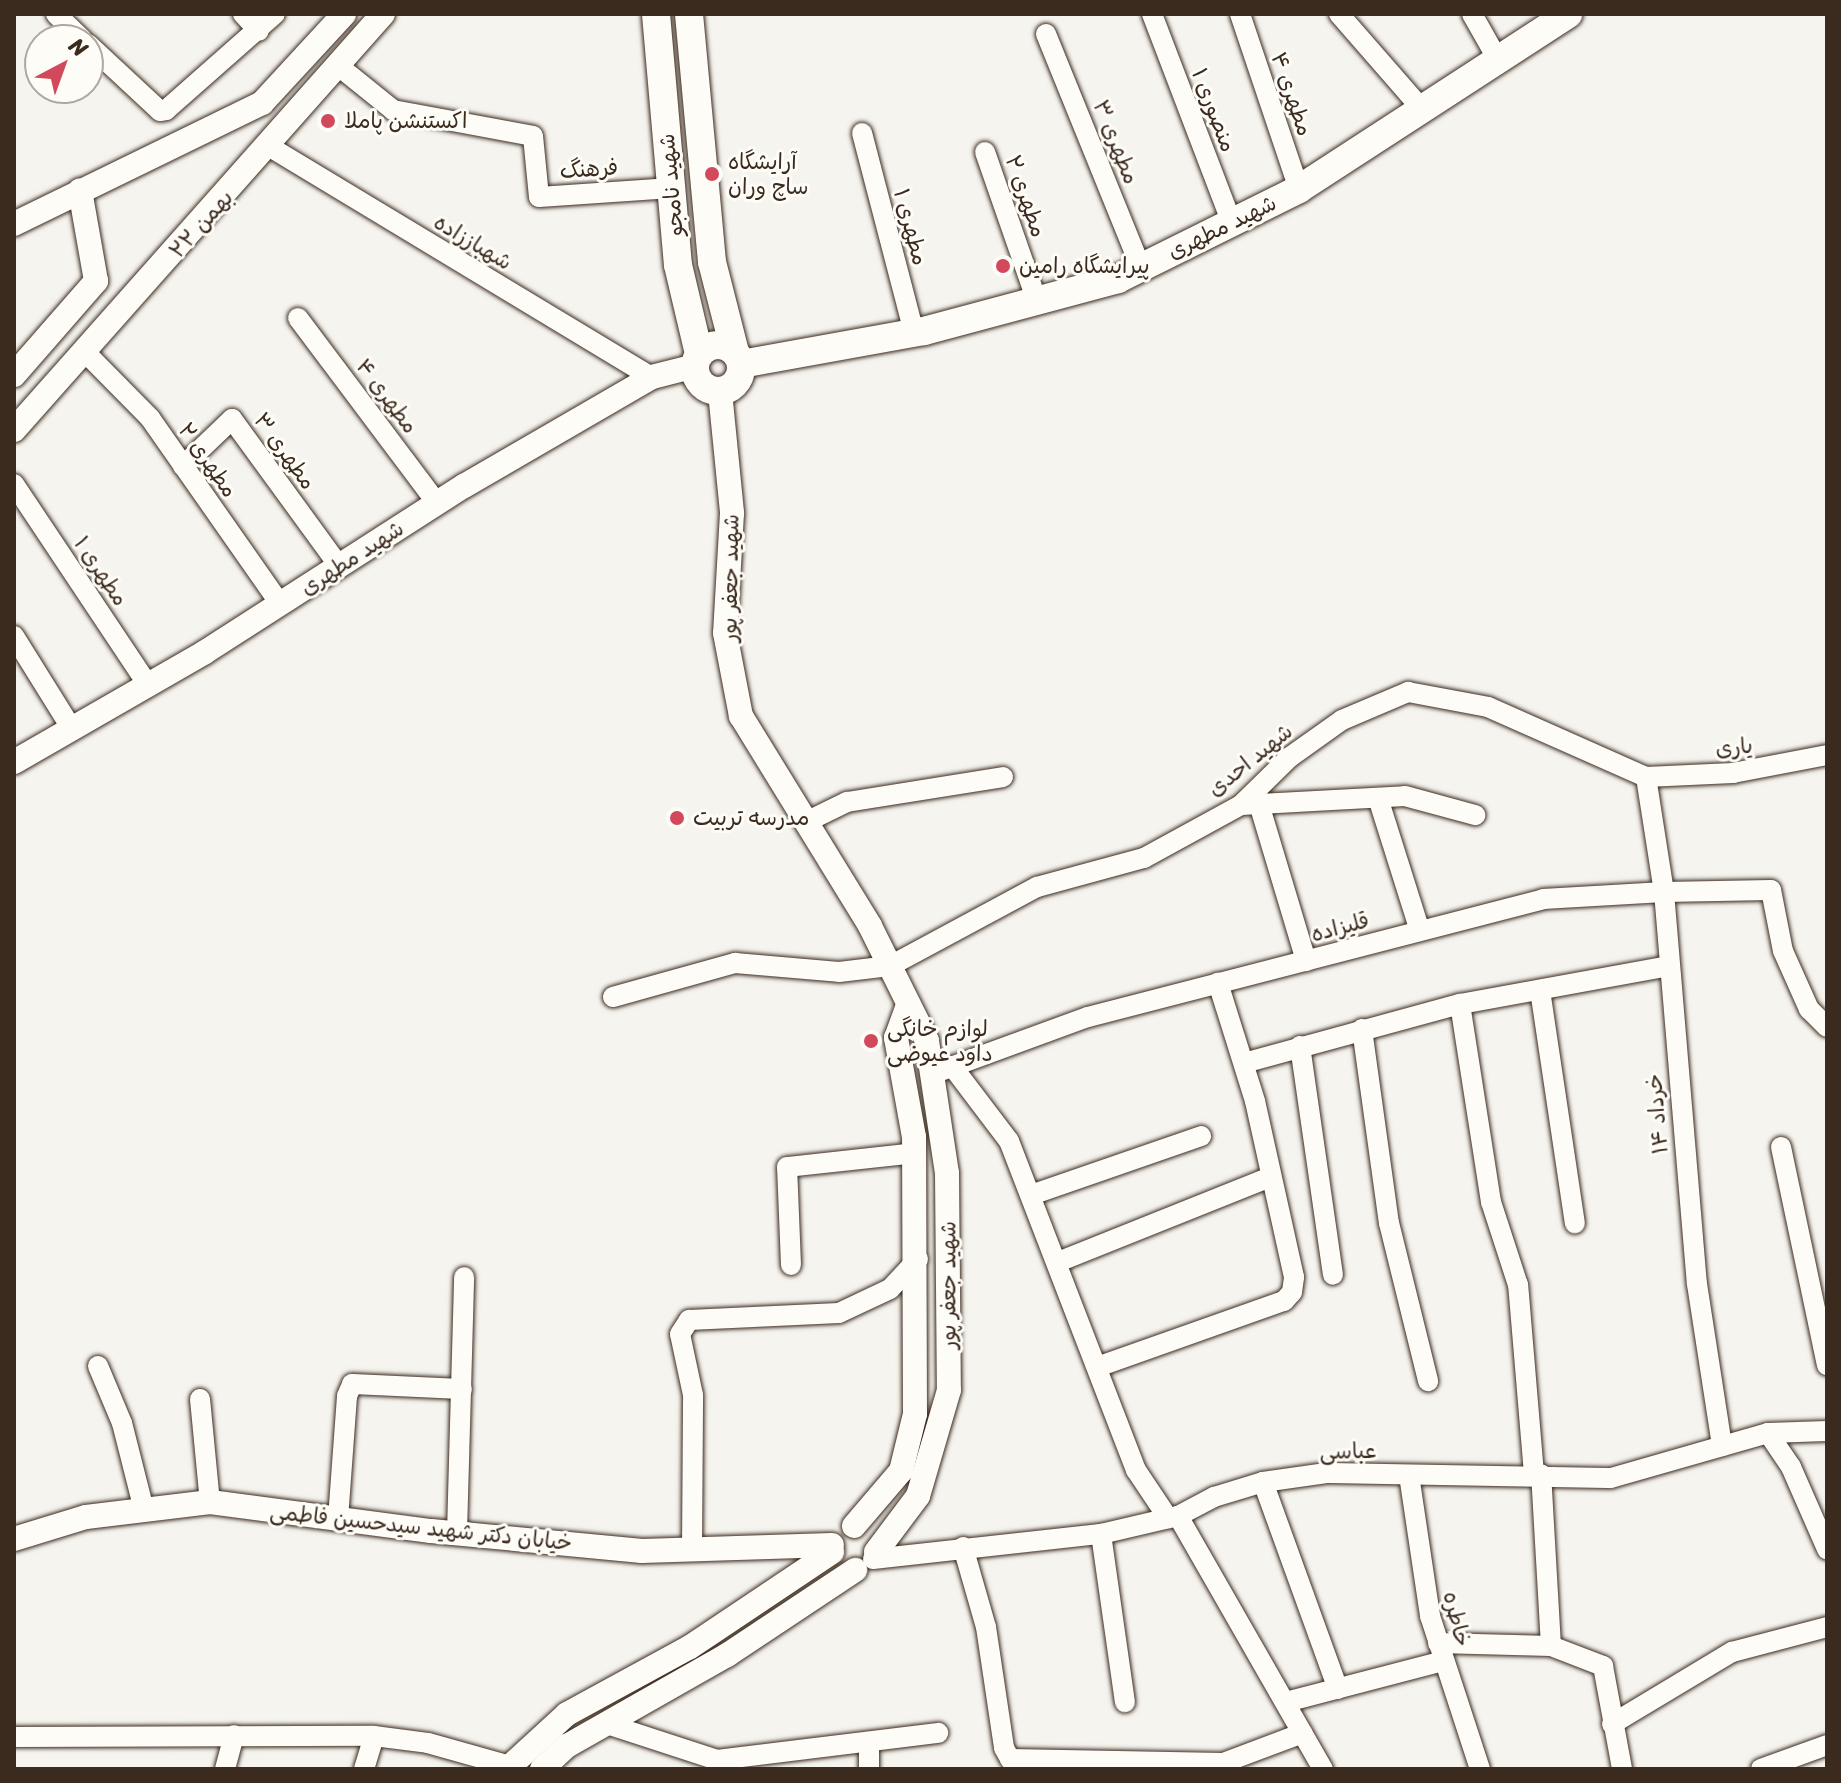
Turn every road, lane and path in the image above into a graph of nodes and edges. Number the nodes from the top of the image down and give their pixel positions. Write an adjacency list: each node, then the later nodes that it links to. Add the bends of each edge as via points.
1 (243, 14): 12 (street)
2 (275, 14): 12 (street)
3 (344, 14): 18 (street, via 262,103)
4 (383, 14): 16 (street, ۲۲ بهمن)
5 (656, 14): 22 (main road, شهید نامجو)
6 (689, 14): 32 (main road, شهید نامجو, via 712,262)
7 (1152, 14): 25 (street, منصوری ۱)
8 (1240, 14): 23 (street, مطهری ۴)
9 (1339, 14): 17 (street)
10 (1472, 14): 15 (street)
11 (1568, 14): 15 (main road, شهید مطهری)
12 (259, 31): 14 (street, via 166,110 153,105)
13 (1046, 34): 27 (street, مطهری ۳)
14 (104, 59)
15 (1498, 60): 17 (main road, شهید مطهری)
16 (341, 68): 20 (street, ۲۲ بهمن); 22 (street, فرهنگ, via 393,110 533,136 539,197)
17 (1422, 109): 23 (main road, شهید مطهری)
18 (239, 114): 20 (street); 24 (street)
19 (862, 133): 30 (street, مطهری ۱)
20 (270, 147): 31 (street, ۲۲ بهمن); 35 (street, شهباززاده)
21 (985, 152): 28 (street, مطهری ۲)
22 (672, 188): 33 (main road, شهید نامجو, via 678,265)
23 (1299, 189): 25 (main road, شهید مطهری)
24 (80, 190): 26 (street); 34 (street, via 95,251 96,281)
25 (1232, 223): 27 (main road, شهید مطهری)
26 (14, 224)
27 (1141, 268): 28 (main road, شهید مطهری)
28 (1037, 301): 30 (main road, شهید مطهری)
29 (298, 318): 40 (street, مطهری ۴)
30 (914, 332): 32 (main road, شهید مطهری)
31 (85, 352): 37 (street, ۲۲ بهمن); 38 (street, مطهری ۲, via 150,418)
32 (738, 358): 33 (main road, via 710,346); 36 (main road, via 740,377)
33 (697, 360): 35 (street, شهید مطهری); 36 (main road, via 697,380)
34 (14, 375)
35 (652, 377): 40 (street, شهید مطهری)
36 (720, 392): 53 (street, شهید جعفر پور, via 732,513 725,633 741,716)
37 (14, 430)
38 (183, 466): 41 (street, مطهری ۳, via 232,419); 42 (street, مطهری ۲)
39 (14, 484): 44 (street, مطهری ۱)
40 (437, 503): 41 (street, شهید مطهری)
41 (339, 566): 42 (street, شهید مطهری)
42 (280, 604): 44 (street, شهید مطهری)
43 (14, 636): 45 (street)
44 (148, 685): 45 (street, شهید مطهری)
45 (72, 729): 47 (street, شهید مطهری)
46 (1827, 755): 49 (street, یاری, via 1733,773)
47 (14, 762)
48 (1003, 777): 53 (street, via 847,802)
49 (1646, 777): 51 (street, شهید احدی, via 1488,707 1408,692 1342,720 1290,757); 54 (street, ۱۴ خرداد)
50 (1378, 798): 51 (street); 52 (street, via 1405,796); 55 (street)
51 (1250, 804): 56 (street); 57 (street, شهید احدی, via 1144,858 1037,887)
52 (1475, 815)
53 (806, 822): 57 (street, شهید جعفر پور)
54 (1664, 892): 55 (street, قلیزاده, via 1543,899); 58 (street, ۱۴ خرداد); 64 (street, قلیزاده, via 1771,890 1783,951 1809,1009)
55 (1420, 931): 56 (street, قلیزاده)
56 (1306, 961): 59 (street, قلیزاده)
57 (890, 966): 61 (street, via 839,972 735,963); 63 (street, شهید جعفر پور)
58 (1670, 966): 60 (street); 88 (street, ۱۴ خرداد, via 1697,1284)
59 (1218, 983): 67 (street); 68 (street, قلیزاده, via 1088,1017)
60 (1540, 990): 62 (street); 74 (street)
61 (613, 997)
62 (1460, 1004): 65 (street); 89 (street, via 1491,1202 1518,1285)
63 (907, 1007): 68 (street, شهید جعفر پور); 71 (street, شهید جعفر پور, via 896,1038)
64 (1827, 1027)
65 (1362, 1029): 66 (street); 83 (street, via 1389,1223)
66 (1300, 1046): 67 (street); 78 (street)
67 (1244, 1063): 72 (street)
68 (942, 1070): 73 (street, via 1009,1141); 104 (street, شهید جعفر پور, via 949,1390 918,1496)
69 (1201, 1136): 73 (street)
70 (1781, 1147): 80 (street)
71 (915, 1153): 75 (street, شهید جعفر پور); 77 (street, via 787,1167)
72 (1270, 1177): 76 (street); 82 (street, via 1294,1277 1284,1301)
73 (1031, 1195): 76 (street)
74 (1575, 1223)
75 (918, 1259): 96 (street, شهید جعفر پور, via 915,1414 901,1471); 101 (street, via 890,1289 839,1313 689,1320 680,1334 693,1395)
76 (1058, 1262): 82 (street)
77 (791, 1265)
78 (1333, 1275)
79 (464, 1277): 84 (street)
80 (1827, 1365)
81 (98, 1366): 93 (street, via 122,1423)
82 (1100, 1366): 94 (street, via 1136,1470)
83 (1428, 1381)
84 (462, 1389): 95 (street, via 352,1384); 97 (street)
85 (200, 1399): 92 (street)
86 (1827, 1431): 87 (street, عباسی)
87 (1768, 1433): 88 (street, عباسی); 103 (street, via 1791,1467)
88 (1722, 1446): 89 (street, عباسی, via 1611,1478)
89 (1538, 1474): 90 (street, عباسی); 106 (street)
90 (1409, 1475): 91 (street, عباسی, via 1326,1473); 107 (street, خاطره, via 1417,1551)
91 (1263, 1482): 94 (street, عباسی); 108 (street)
92 (210, 1502): 93 (street, خیابان دکتر شهید سیدحسین فاطمی); 95 (street, خیابان دکتر شهید سیدحسین فاطمی)
93 (144, 1510): 99 (street, خیابان دکتر شهید سیدحسین فاطمی, via 86,1517)
94 (1173, 1517): 98 (street, عباسی); 110 (street)
95 (338, 1519): 97 (street, خیابان دکتر شهید سیدحسین فاطمی)
96 (854, 1526): 102 (street, via 838,1533); 104 (street, via 873,1537)
97 (457, 1533): 101 (street, خیابان دکتر شهید سیدحسین فاطمی, via 642,1551)
98 (1101, 1534): 100 (street, عباسی); 109 (street)
99 (14, 1539)
100 (963, 1547): 104 (street, عباسی); 114 (street, via 986,1627 1010,1759 1223,1763)
101 (692, 1549): 102 (street, خیابان دکتر شهید سیدحسین فاطمی)
102 (832, 1549): 104 (street, via 840,1565); 122 (street, via 690,1647 567,1714)
103 (1827, 1549)
104 (868, 1560): 111 (street, شهید جعفر پور, via 727,1655)
105 (1827, 1627): 112 (street, via 1732,1652)
106 (1551, 1646): 107 (street); 112 (street, via 1603,1666)
107 (1440, 1652): 108 (street); 128 (street, خاطره)
108 (1338, 1689): 110 (street)
109 (1125, 1702)
110 (1286, 1702): 114 (street)
111 (607, 1724): 121 (street); 125 (street, شهید جعفر پور, via 567,1746)
112 (1612, 1724): 129 (street)
113 (938, 1733): 118 (street)
114 (1303, 1733): 127 (street)
115 (234, 1735): 116 (street); 117 (street); 123 (street)
116 (374, 1736): 122 (street, via 428,1743); 124 (street)
117 (14, 1737)
118 (869, 1742): 120 (street); 126 (street)
119 (1827, 1745): 130 (street)
120 (799, 1760): 121 (street)
121 (717, 1765)
122 (509, 1768)
123 (225, 1769)
124 (364, 1769)
125 (542, 1769)
126 (869, 1769)
127 (1323, 1769)
128 (1480, 1769)
129 (1622, 1769)
130 (1761, 1769)

